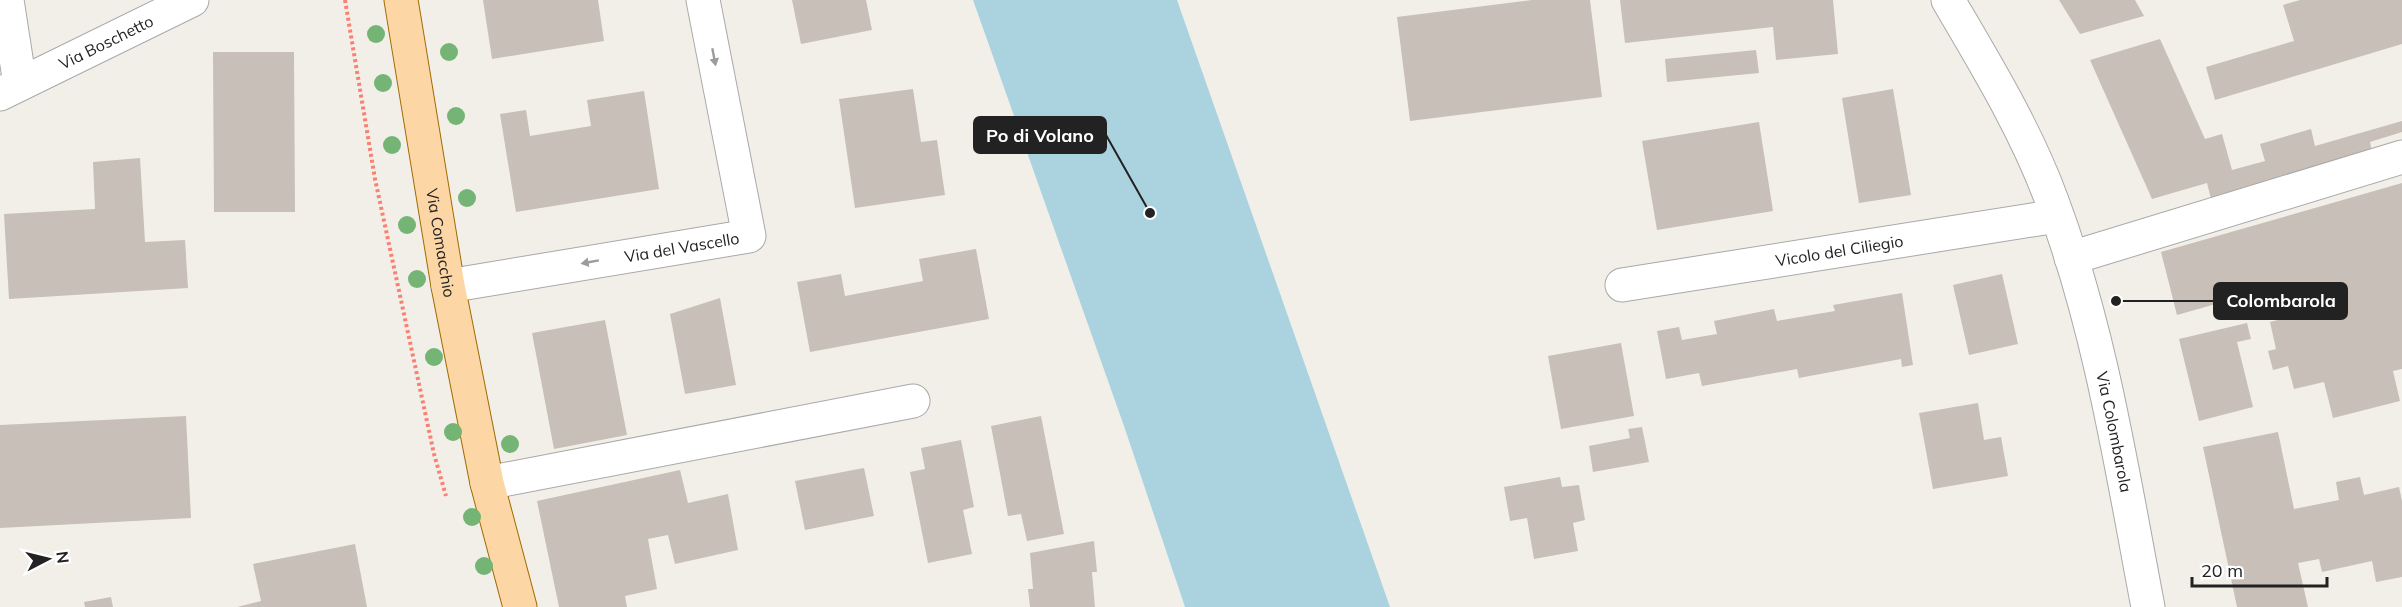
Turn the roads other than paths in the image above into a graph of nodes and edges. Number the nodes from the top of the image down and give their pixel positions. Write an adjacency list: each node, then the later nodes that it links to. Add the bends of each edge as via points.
1 (8, 0): 6 (street, Via Boschetto)
2 (192, 0): 6 (street, Via Boschetto)
3 (401, 0): 11 (main road, Via Comacchio)
4 (703, 0): 11 (street, Via del Vascello, one-way to 11, via 748,236)
5 (1948, 0): 8 (street, Via Colombarola, via 2021,131)
6 (10, 89)
7 (2402, 157): 9 (street)
8 (2057, 216): 9 (street, Via Colombarola); 10 (street, Vicolo del Ciliegio)
9 (2071, 258): 15 (street, Via Colombarola, via 2109,400)
10 (1622, 285)
11 (448, 286): 13 (main road, Via Comacchio)
12 (913, 401): 13 (street)
13 (487, 483): 14 (main road, Via Comacchio)
14 (520, 607)
15 (2148, 607)

